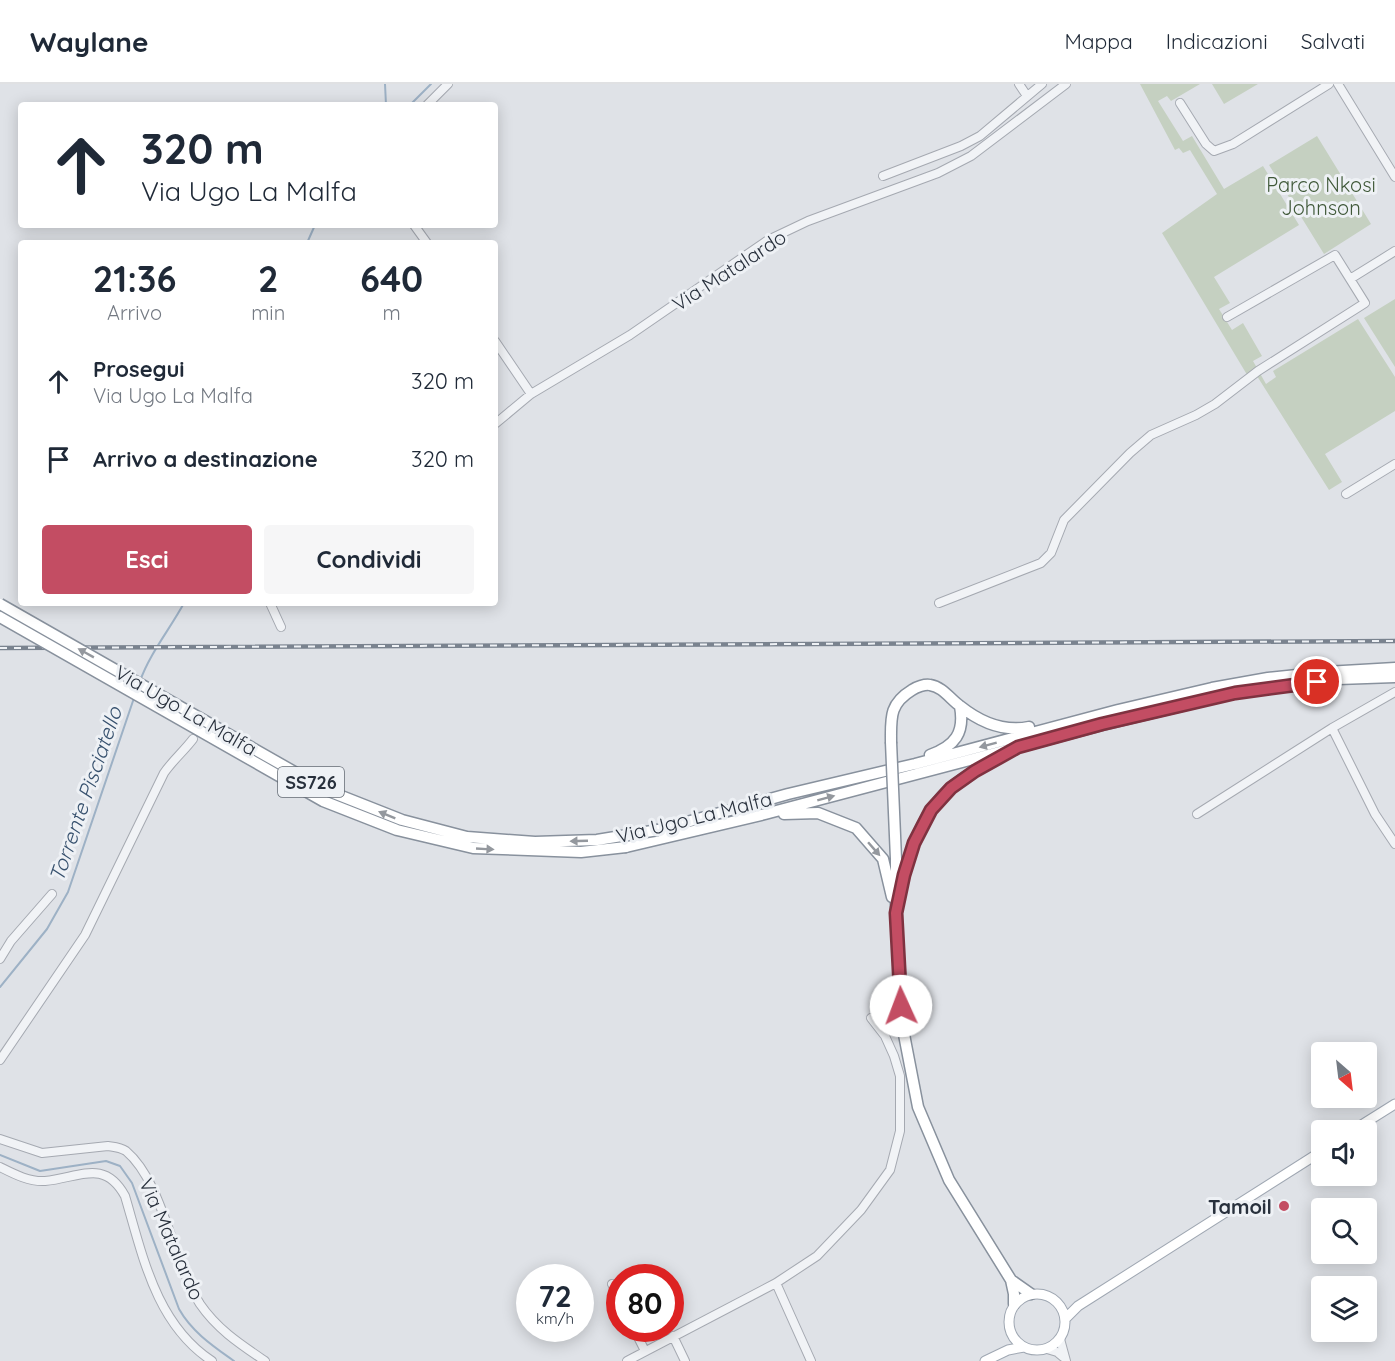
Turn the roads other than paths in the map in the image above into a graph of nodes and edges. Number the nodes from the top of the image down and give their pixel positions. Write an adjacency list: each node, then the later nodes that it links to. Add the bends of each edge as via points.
1 (448, 84): 8 (street)
2 (1019, 84): 7 (street)
3 (1042, 84): 7 (street)
4 (1066, 84): 16 (street, Via Matalardo, via 971,156 938,173 808,221 768,240 630,336)
5 (1329, 84): 9 (street, via 1233,144 1214,151)
6 (1338, 84): 11 (street)
7 (1027, 96): 10 (street, via 980,136)
8 (430, 102)
9 (1180, 103)
10 (883, 176)
11 (1395, 177)
12 (1395, 251): 13 (street)
13 (1350, 279): 14 (street, via 1335,255); 20 (street, via 1365,303 1258,371 1215,404 1151,435 1064,520 1051,553 1041,563)
14 (1227, 317)
15 (498, 345): 16 (street)
16 (531, 394): 17 (street, Via Matalardo)
17 (498, 422)
18 (1395, 464): 19 (street)
19 (1346, 494)
20 (939, 603)
21 (0, 604): 33 (highway, Via Ugo La Malfa / SS726, one-way to 21, bridge, via 658,830 597,840 535,842 467,837 402,820 326,790)
22 (271, 606): 24 (street)
23 (0, 617): 34 (highway, Via Ugo La Malfa / SS726, one-way to 34, bridge, via 323,801 397,830 473,848 581,852 626,847)
24 (281, 627)
25 (1395, 668): 29 (highway, Via Ugo La Malfa / SS726, via 1268,678)
26 (1395, 677): 32 (highway, Via Ugo La Malfa / SS726, via 1338,679 1235,693)
27 (1395, 692): 30 (street)
28 (960, 706): 29 (highway, via 990,724 1016,730 1099,710); 33 (highway, via 962,717 954,742); 38 (highway, bridge, via 945,691 929,685 915,688 899,699 891,715)
29 (1118, 710): 33 (highway, Via Ugo La Malfa / SS726, one-way to 33)
30 (1332, 728): 35 (street); 36 (street, via 1375,814)
31 (193, 739): 41 (street, via 164,772 85,935)
32 (1018, 747): 34 (highway, Via Ugo La Malfa / SS726, one-way to 32); 38 (highway, via 951,788 931,810 914,843)
33 (915, 764)
34 (765, 814): 38 (highway, one-way to 38, via 818,813 856,828 883,859)
35 (1197, 814)
36 (1395, 843)
37 (52, 894): 39 (street)
38 (896, 913): 47 (highway, via 902,1024 918,1107 949,1180)
39 (0, 959)
40 (871, 1018): 48 (street, via 885,1036 900,1076 900,1131 890,1170 839,1234 816,1256)
41 (0, 1060)
42 (1395, 1104): 43 (main road)
43 (1370, 1120)
44 (0, 1139): 66 (street, Via Matalardo, via 42,1153 108,1146 125,1151 139,1165 152,1189 198,1300 220,1330)
45 (1311, 1158): 52 (main road)
46 (0, 1167): 65 (street, via 31,1180 91,1173 108,1175 118,1184 169,1318 186,1340)
47 (1011, 1280): 49 (highway); 51 (highway)
48 (776, 1283): 54 (street); 69 (street)
49 (1031, 1294): 50 (main road, via 1051,1297); 51 (main road)
50 (1059, 1303): 52 (main road); 53 (main road)
51 (1014, 1304): 55 (main road, via 1008,1323)
52 (1078, 1306): 53 (main road)
53 (1065, 1319): 56 (main road)
54 (684, 1330)
55 (1010, 1332): 60 (main road); 63 (main road)
56 (1060, 1339): 61 (main road); 64 (street)
57 (640, 1342): 62 (street)
58 (662, 1342): 62 (street)
59 (676, 1342): 68 (street)
60 (1024, 1347): 61 (main road); 63 (main road)
61 (1047, 1348): 64 (street)
62 (645, 1351): 67 (street)
63 (997, 1354): 70 (main road)
64 (1065, 1360)
65 (212, 1361)
66 (265, 1361)
67 (627, 1361)
68 (685, 1361)
69 (810, 1361)
70 (986, 1361)

